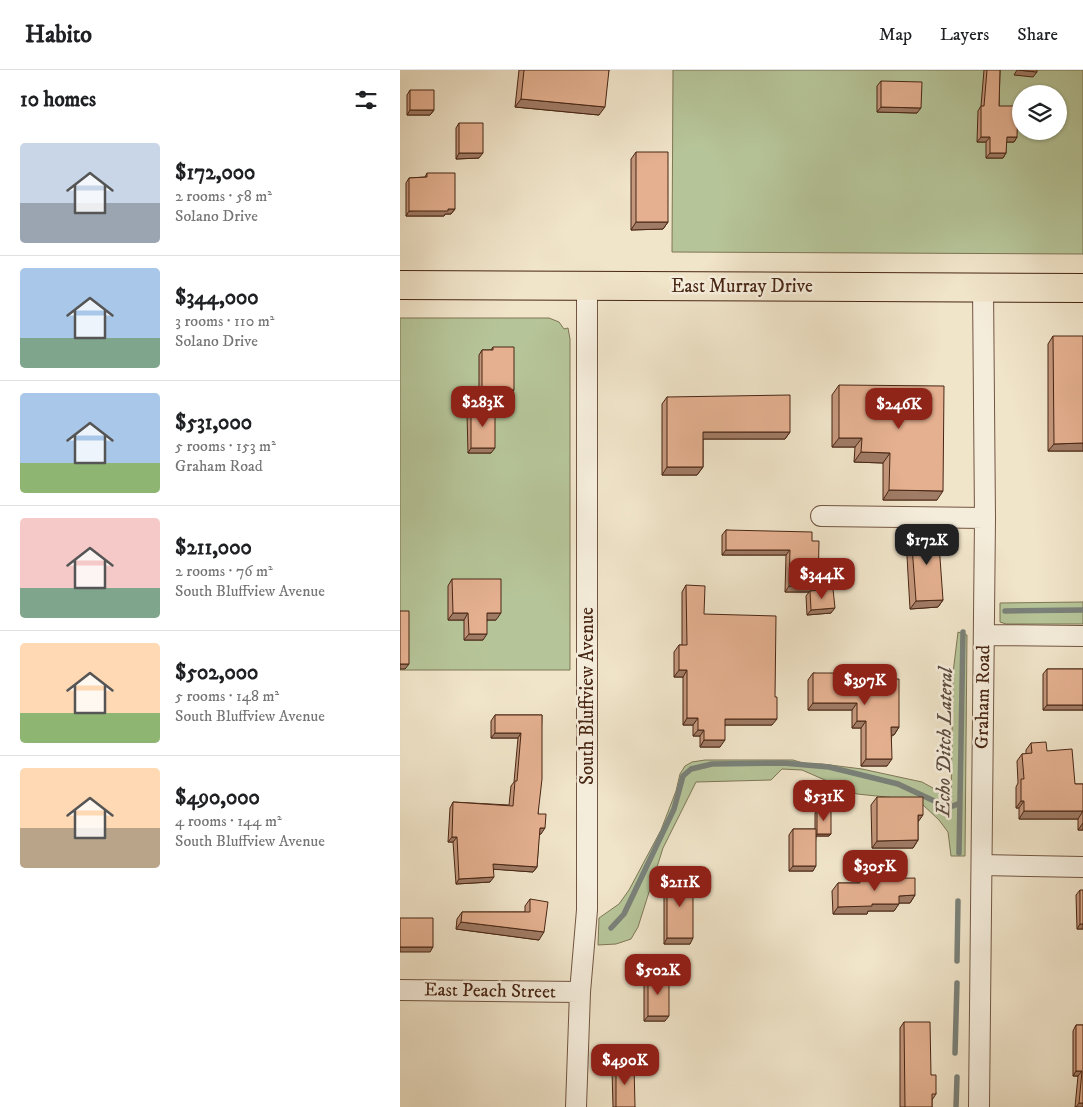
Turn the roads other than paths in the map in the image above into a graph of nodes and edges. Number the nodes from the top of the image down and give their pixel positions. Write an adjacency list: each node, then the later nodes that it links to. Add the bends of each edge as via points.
1 (400, 285): 2 (highway, East Murray Drive)
2 (587, 286): 3 (highway, East Murray Drive); 12 (street, South Bluffview Avenue, via 587,910)
3 (983, 287): 4 (highway, East Murray Drive); 6 (street, Graham Road)
4 (1083, 288)
5 (821, 516): 6 (street)
6 (985, 518): 7 (street, Graham Road)
7 (984, 635): 8 (street); 9 (street, Graham Road)
8 (1083, 636)
9 (982, 865): 10 (street); 14 (street, Graham Road)
10 (1083, 866)
11 (400, 990): 12 (street, East Peach Street)
12 (580, 992): 13 (street, South Bluffview Avenue)
13 (576, 1107)
14 (979, 1107)

